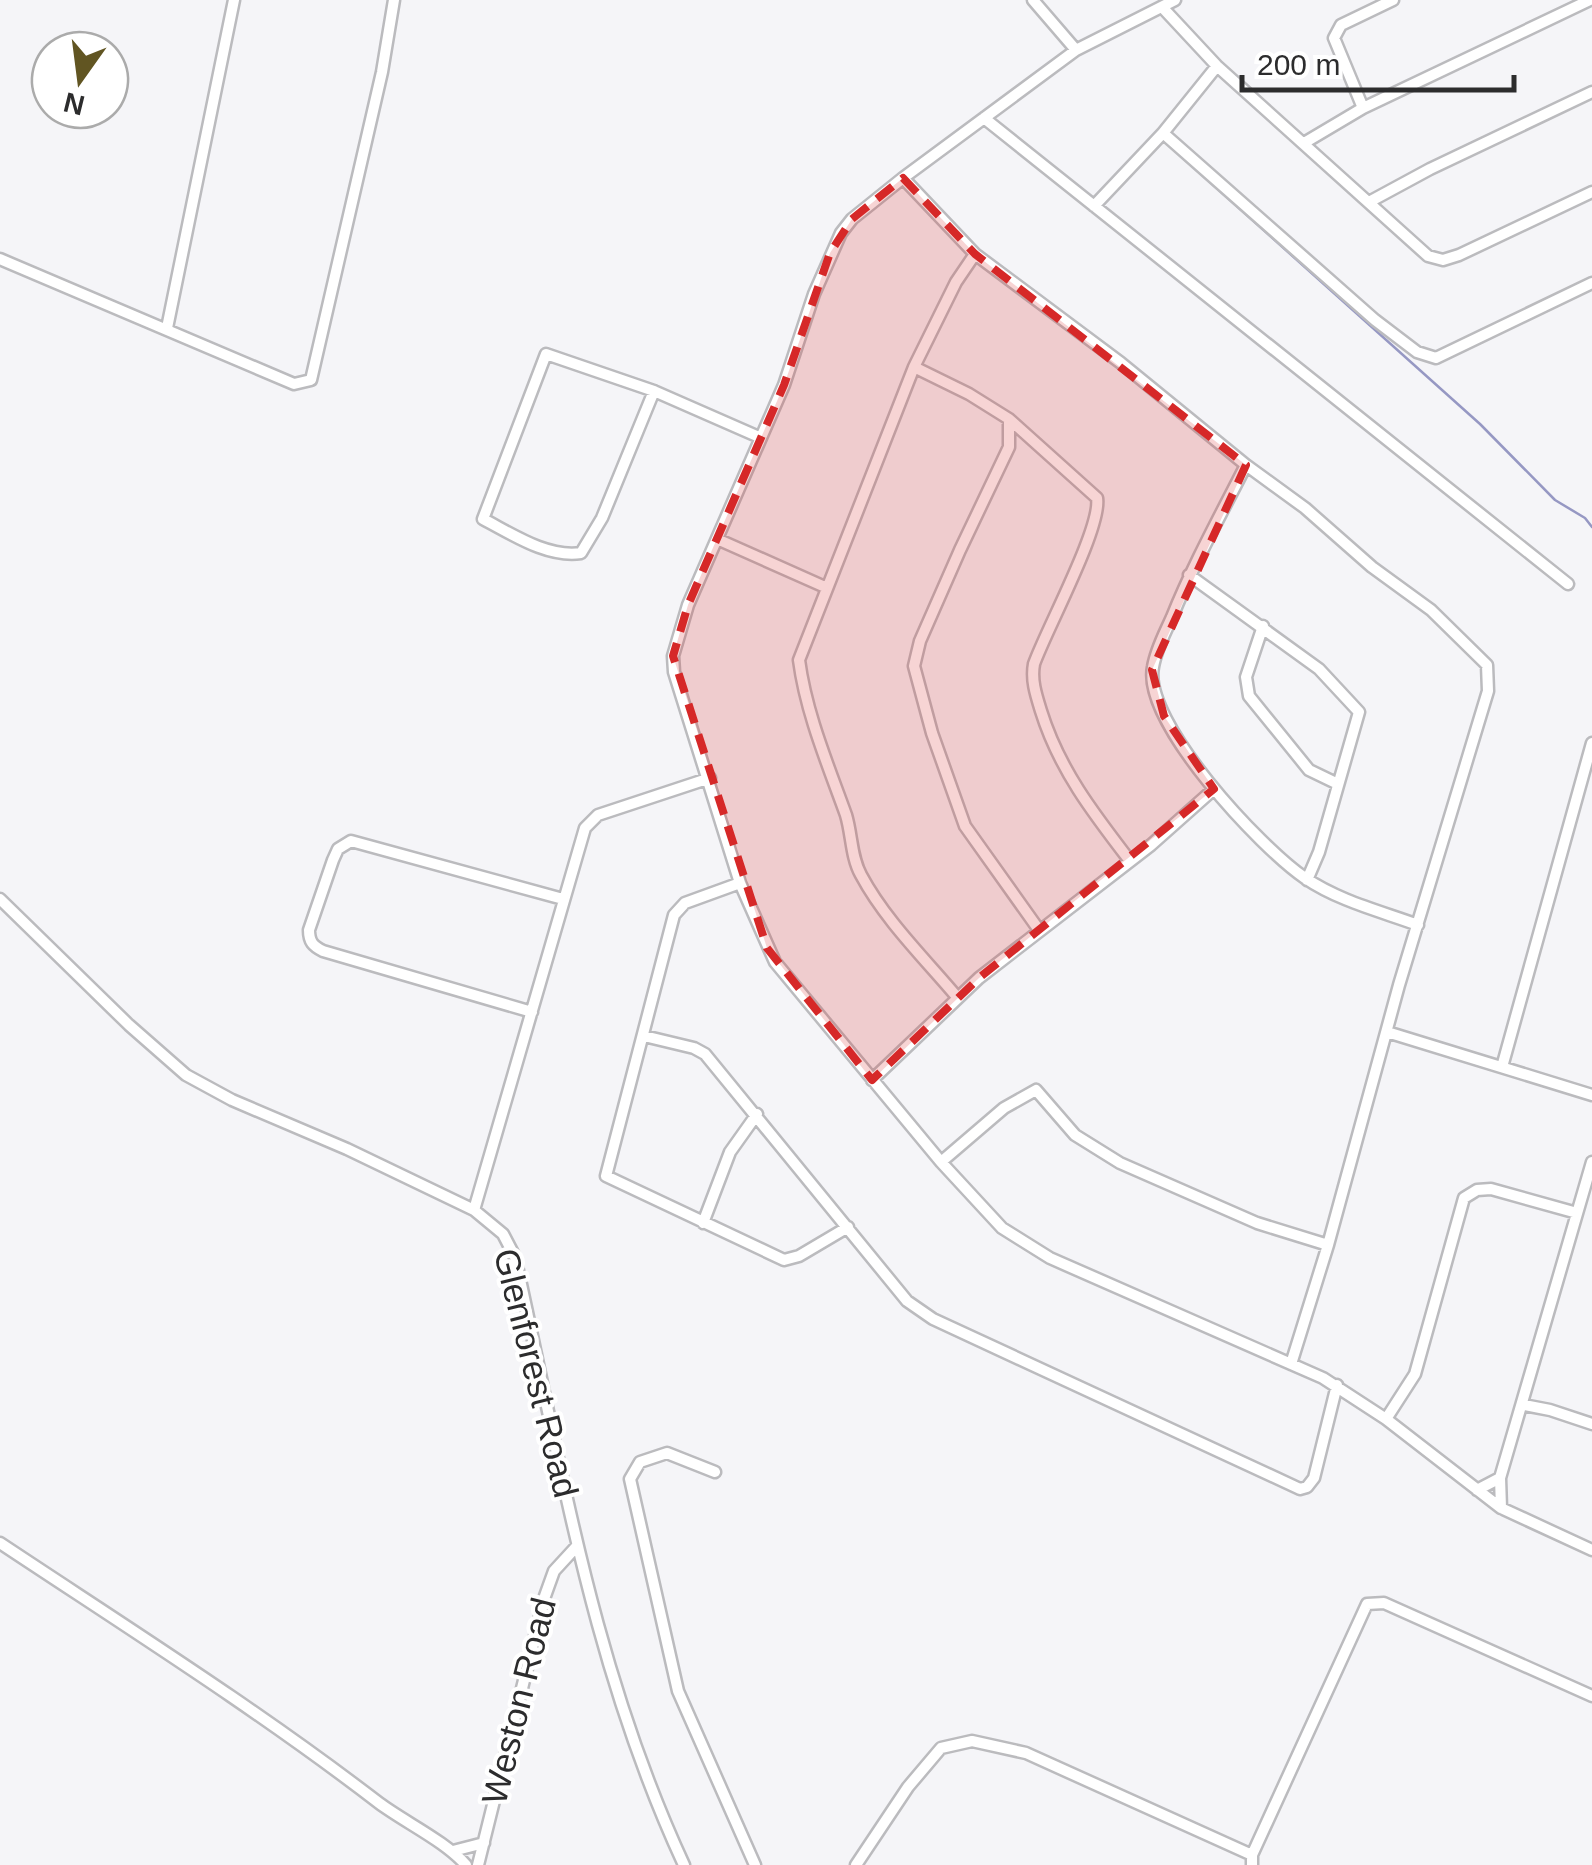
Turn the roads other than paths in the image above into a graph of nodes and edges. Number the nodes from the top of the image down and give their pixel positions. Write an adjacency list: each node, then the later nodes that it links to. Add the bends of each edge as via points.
1 (234, 0): 22 (street)
2 (394, 0): 22 (street, via 312,380 294,384)
3 (1033, 0): 8 (street)
4 (1176, 0): 7 (street)
5 (1393, 0): 11 (street, via 1334,32)
6 (1590, 0): 11 (street)
7 (1162, 6): 8 (street); 9 (street)
8 (1076, 50): 12 (street)
9 (1217, 66): 13 (street); 14 (street)
10 (1592, 92): 17 (street)
11 (1362, 108): 14 (street)
12 (984, 118): 15 (street); 18 (street)
13 (1163, 133): 18 (street); 21 (street, via 1427,358)
14 (1304, 143): 17 (street)
15 (903, 178): 19 (street); 26 (street, via 841,233)
16 (1592, 192): 17 (street, via 1442,260 1428,256)
17 (1368, 202)
18 (1094, 206): 30 (street)
19 (975, 254): 23 (street); 27 (street)
20 (0, 259): 22 (street)
21 (1592, 283)
22 (167, 328)
23 (914, 367): 25 (street); 31 (street)
24 (654, 391): 24 (street, via 546,354 483,519 526,542 582,553); 26 (street)
25 (1009, 419): 37 (street, via 1097,498 1033,679 1058,759); 43 (street, via 1010,447 914,666 964,826)
26 (759, 437): 28 (street)
27 (1246, 466): 29 (street); 42 (street, via 1430,610 1486,665 1488,691)
28 (717, 539): 31 (street); 34 (street, via 673,656)
29 (1189, 575): 32 (street); 36 (street, via 1158,648 1152,682 1164,716)
30 (1568, 584)
31 (825, 588): 44 (street, via 798,660 856,865 872,894)
32 (1263, 626): 35 (street, via 1246,677 1250,696 1310,770); 35 (street, via 1319,669 1359,712)
33 (1592, 743): 48 (street)
34 (710, 778): 39 (street); 41 (street, via 590,821)
35 (1338, 784): 38 (street)
36 (1214, 789): 37 (street); 38 (street)
37 (1130, 860): 43 (street)
38 (1307, 880): 42 (street)
39 (740, 882): 47 (street, via 677,910); 49 (street, via 775,962)
40 (0, 899): 54 (street, Glenforest Road, via 186,1076)
41 (562, 900): 45 (street); 45 (street, via 351,841 333,860 310,930 310,940 324,951)
42 (1418, 925): 46 (street)
43 (1039, 930): 44 (street)
44 (958, 997): 49 (street)
45 (532, 1012): 54 (street)
46 (1387, 1032): 48 (street); 58 (street)
47 (644, 1036): 51 (street, via 700,1050); 56 (street, via 606,1176)
48 (1502, 1068): 50 (street)
49 (872, 1080): 52 (street)
50 (1592, 1094)
51 (757, 1114): 56 (street, via 730,1152); 57 (street)
52 (941, 1162): 58 (street, via 1036,1090 1075,1135 1120,1163 1256,1223); 59 (street, via 1002,1228 1033,1250)
53 (1592, 1162): 55 (street)
54 (474, 1210): 69 (street, Glenforest Road, via 503,1234 514,1257)
55 (1577, 1213): 61 (street); 62 (street, via 1484,1188 1464,1198 1414,1374)
56 (704, 1223): 57 (street, via 789,1260)
57 (848, 1227): 60 (street, via 922,1314 1292,1486 1306,1488 1314,1478)
58 (1328, 1246): 59 (street)
59 (1292, 1364): 60 (street)
60 (1337, 1385): 62 (street)
61 (1524, 1405): 63 (street); 65 (street)
62 (1386, 1420): 66 (street)
63 (1592, 1424)
64 (715, 1472): 78 (street, via 666,1453 640,1462 630,1480 678,1691)
65 (1500, 1478): 66 (street); 67 (street)
66 (1476, 1490): 67 (street)
67 (1501, 1508): 70 (street)
68 (0, 1543): 73 (street)
69 (577, 1546): 72 (street, Weston Road, via 554,1571 545,1596); 77 (street, Glenforest Road, via 622,1713)
70 (1592, 1550)
71 (1592, 1696): 74 (street, via 1384,1603 1367,1604)
72 (484, 1843): 73 (street); 76 (street, Weston Road)
73 (454, 1851): 75 (street)
74 (1252, 1860): 79 (street, via 1026,1753 972,1740 941,1748)
75 (466, 1865)
76 (478, 1865)
77 (684, 1865)
78 (755, 1865)
79 (856, 1865)

